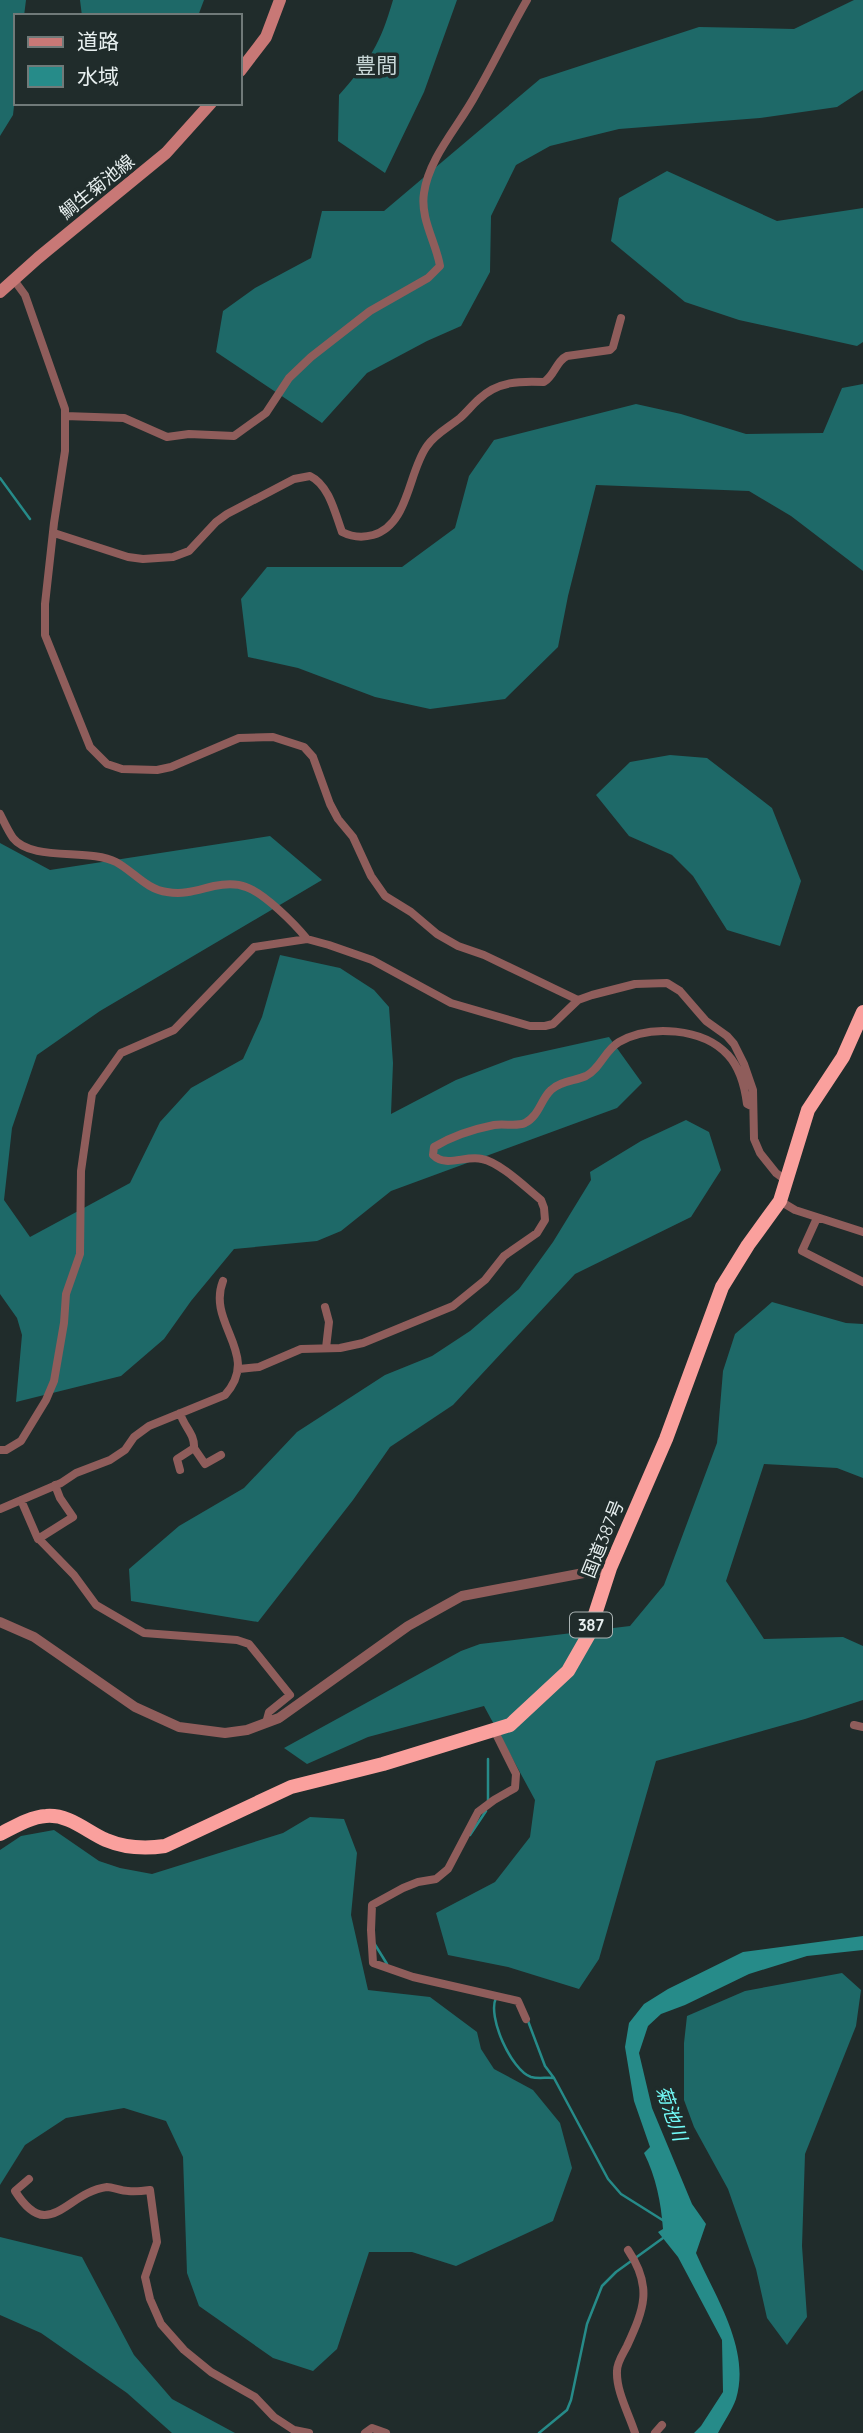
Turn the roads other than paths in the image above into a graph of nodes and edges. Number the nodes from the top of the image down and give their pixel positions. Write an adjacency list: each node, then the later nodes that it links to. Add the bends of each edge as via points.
1 (281, 0): 3 (main road, via 266,37)
2 (527, 0): 8 (street, via 428,179 424,214 440,266 428,278 370,311 311,357 289,378 266,413 234,436 167,437 124,418)
3 (242, 68)
4 (209, 105): 5 (main road, 鯛生菊池線, via 166,153)
5 (15, 279): 6 (main road, 鯛生菊池線); 8 (street, via 25,295)
6 (0, 292)
7 (621, 318): 9 (street, via 610,351 562,358 544,382 503,384 442,431 428,444 403,504 382,532 351,536 342,532 329,498 310,476 294,479 227,514 189,551 173,557 128,557)
8 (65, 416): 9 (street)
9 (54, 533): 12 (street, via 45,635 96,756 122,769 157,770 239,738 273,737 304,747 313,757 338,819 385,896 458,946)
10 (0, 814): 11 (street, via 15,840 32,849 115,861 157,890 191,893 233,884 248,887)
11 (307, 939): 12 (street, via 372,960 451,1003 530,1026 554,1024); 26 (street, via 254,947 174,1030 121,1053 92,1094 81,1171 80,1254 66,1294 54,1381 21,1441)
12 (578, 1000): 14 (street, via 635,984 667,983 734,1044 752,1090)
13 (863, 1012): 15 (highway, 国道387号 / 387, via 843,1057 808,1110)
14 (752, 1107): 15 (street, via 754,1139 760,1153); 22 (street, via 747,1104 737,1068 711,1042 678,1032 650,1031 616,1044 584,1077 552,1089 528,1122 496,1124 434,1147 433,1155 446,1162 469,1156 487,1160 534,1194 544,1208 545,1220 537,1233 504,1256 485,1280 453,1306 363,1343)
15 (787, 1181): 16 (highway, 国道387号 / 387)
16 (780, 1201): 17 (street); 33 (highway, 国道387号 / 387, via 722,1287 666,1439)
17 (817, 1217): 18 (street); 20 (street, via 803,1251)
18 (863, 1232)
19 (223, 1281): 23 (street, via 222,1313)
20 (863, 1282)
21 (325, 1307): 22 (street, via 329,1322)
22 (326, 1348): 23 (street, via 301,1349 259,1367)
23 (239, 1369): 24 (street, via 225,1395)
24 (180, 1413): 25 (street, via 194,1436); 29 (street, via 142,1431 110,1460)
25 (194, 1448): 27 (street, via 205,1464); 28 (street, via 177,1459)
26 (0, 1450)
27 (221, 1455)
28 (180, 1470)
29 (55, 1485): 30 (street); 32 (street, via 73,1517)
30 (21, 1500): 31 (street); 32 (street)
31 (0, 1509)
32 (38, 1539): 35 (street, via 96,1605 144,1633 249,1644 290,1695 269,1712)
33 (610, 1568): 35 (street, via 462,1596 408,1626 322,1689); 36 (highway, 国道387号 / 387, via 588,1636 568,1671 510,1725)
34 (0, 1622): 35 (street, via 34,1637 135,1707 179,1727 225,1732)
35 (266, 1723)
36 (494, 1730): 37 (highway, 国道387号 / 387, via 291,1787 165,1846 119,1845 63,1817 46,1815); 38 (street, via 516,1774 515,1788 478,1812 448,1869 436,1879 403,1888 372,1905 373,1963 519,2001)
37 (0, 1834)
38 (526, 2019)
39 (29, 2179): 42 (street, via 15,2191 25,2208 36,2215 50,2215 108,2187 150,2190 157,2242 145,2277 161,2324 211,2372 255,2397 294,2430)
40 (628, 2250): 45 (street, via 644,2281 644,2299 617,2367 617,2380)
41 (662, 2425): 46 (street)
42 (309, 2433)
43 (365, 2433): 44 (street, via 372,2428)
44 (386, 2433)
45 (635, 2433)
46 (655, 2433)

